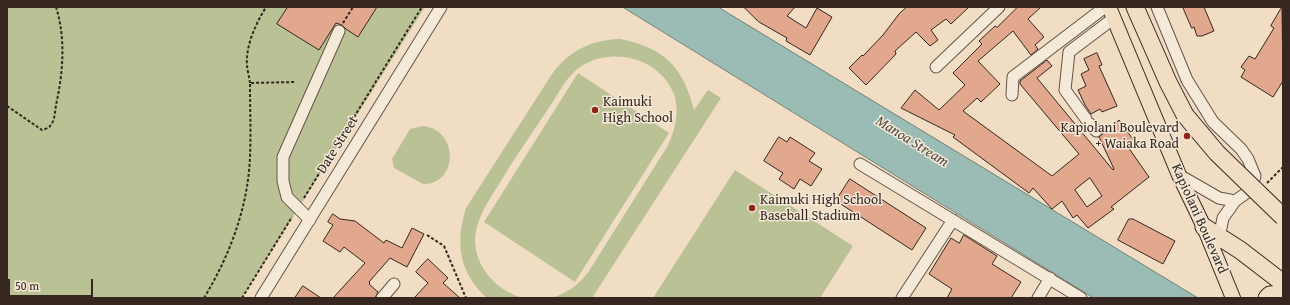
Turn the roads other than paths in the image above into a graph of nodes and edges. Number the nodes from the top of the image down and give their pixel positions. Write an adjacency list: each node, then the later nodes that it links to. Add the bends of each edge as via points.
1 (441, 7): 14 (street, Date Street)
2 (998, 7): 7 (street)
3 (1135, 7): 13 (highway, bridge, via 1185,115 1217,153)
4 (1157, 7): 12 (street, via 1187,80 1213,122 1241,149 1256,176 1252,186)
5 (1109, 11): 8 (street, via 1014,77); 9 (street, via 1069,52 1065,90); 11 (main road, Kapiolani Boulevard)
6 (339, 31): 14 (street, via 283,157 283,180 287,197)
7 (936, 67)
8 (1012, 95)
9 (1091, 125)
10 (860, 164): 15 (street)
11 (1179, 175): 12 (street, via 1219,198); 16 (main road, Kapiolani Boulevard)
12 (1235, 201): 17 (street, via 1223,218)
13 (1283, 217)
14 (310, 220): 23 (street, Date Street)
15 (953, 220): 19 (street); 25 (street)
16 (1204, 227): 17 (highway); 18 (main road, Kapiolani Boulevard)
17 (1219, 237): 18 (street, via 1218,244); 20 (highway)
18 (1225, 277): 28 (main road, Kapiolani Boulevard)
19 (1050, 278): 26 (street); 27 (street)
20 (1283, 283)
21 (394, 284): 24 (street)
22 (1283, 294): 29 (highway, via 1270,295)
23 (261, 298)
24 (382, 298)
25 (902, 298)
26 (1038, 298)
27 (1082, 298)
28 (1233, 298)
29 (1267, 298)

